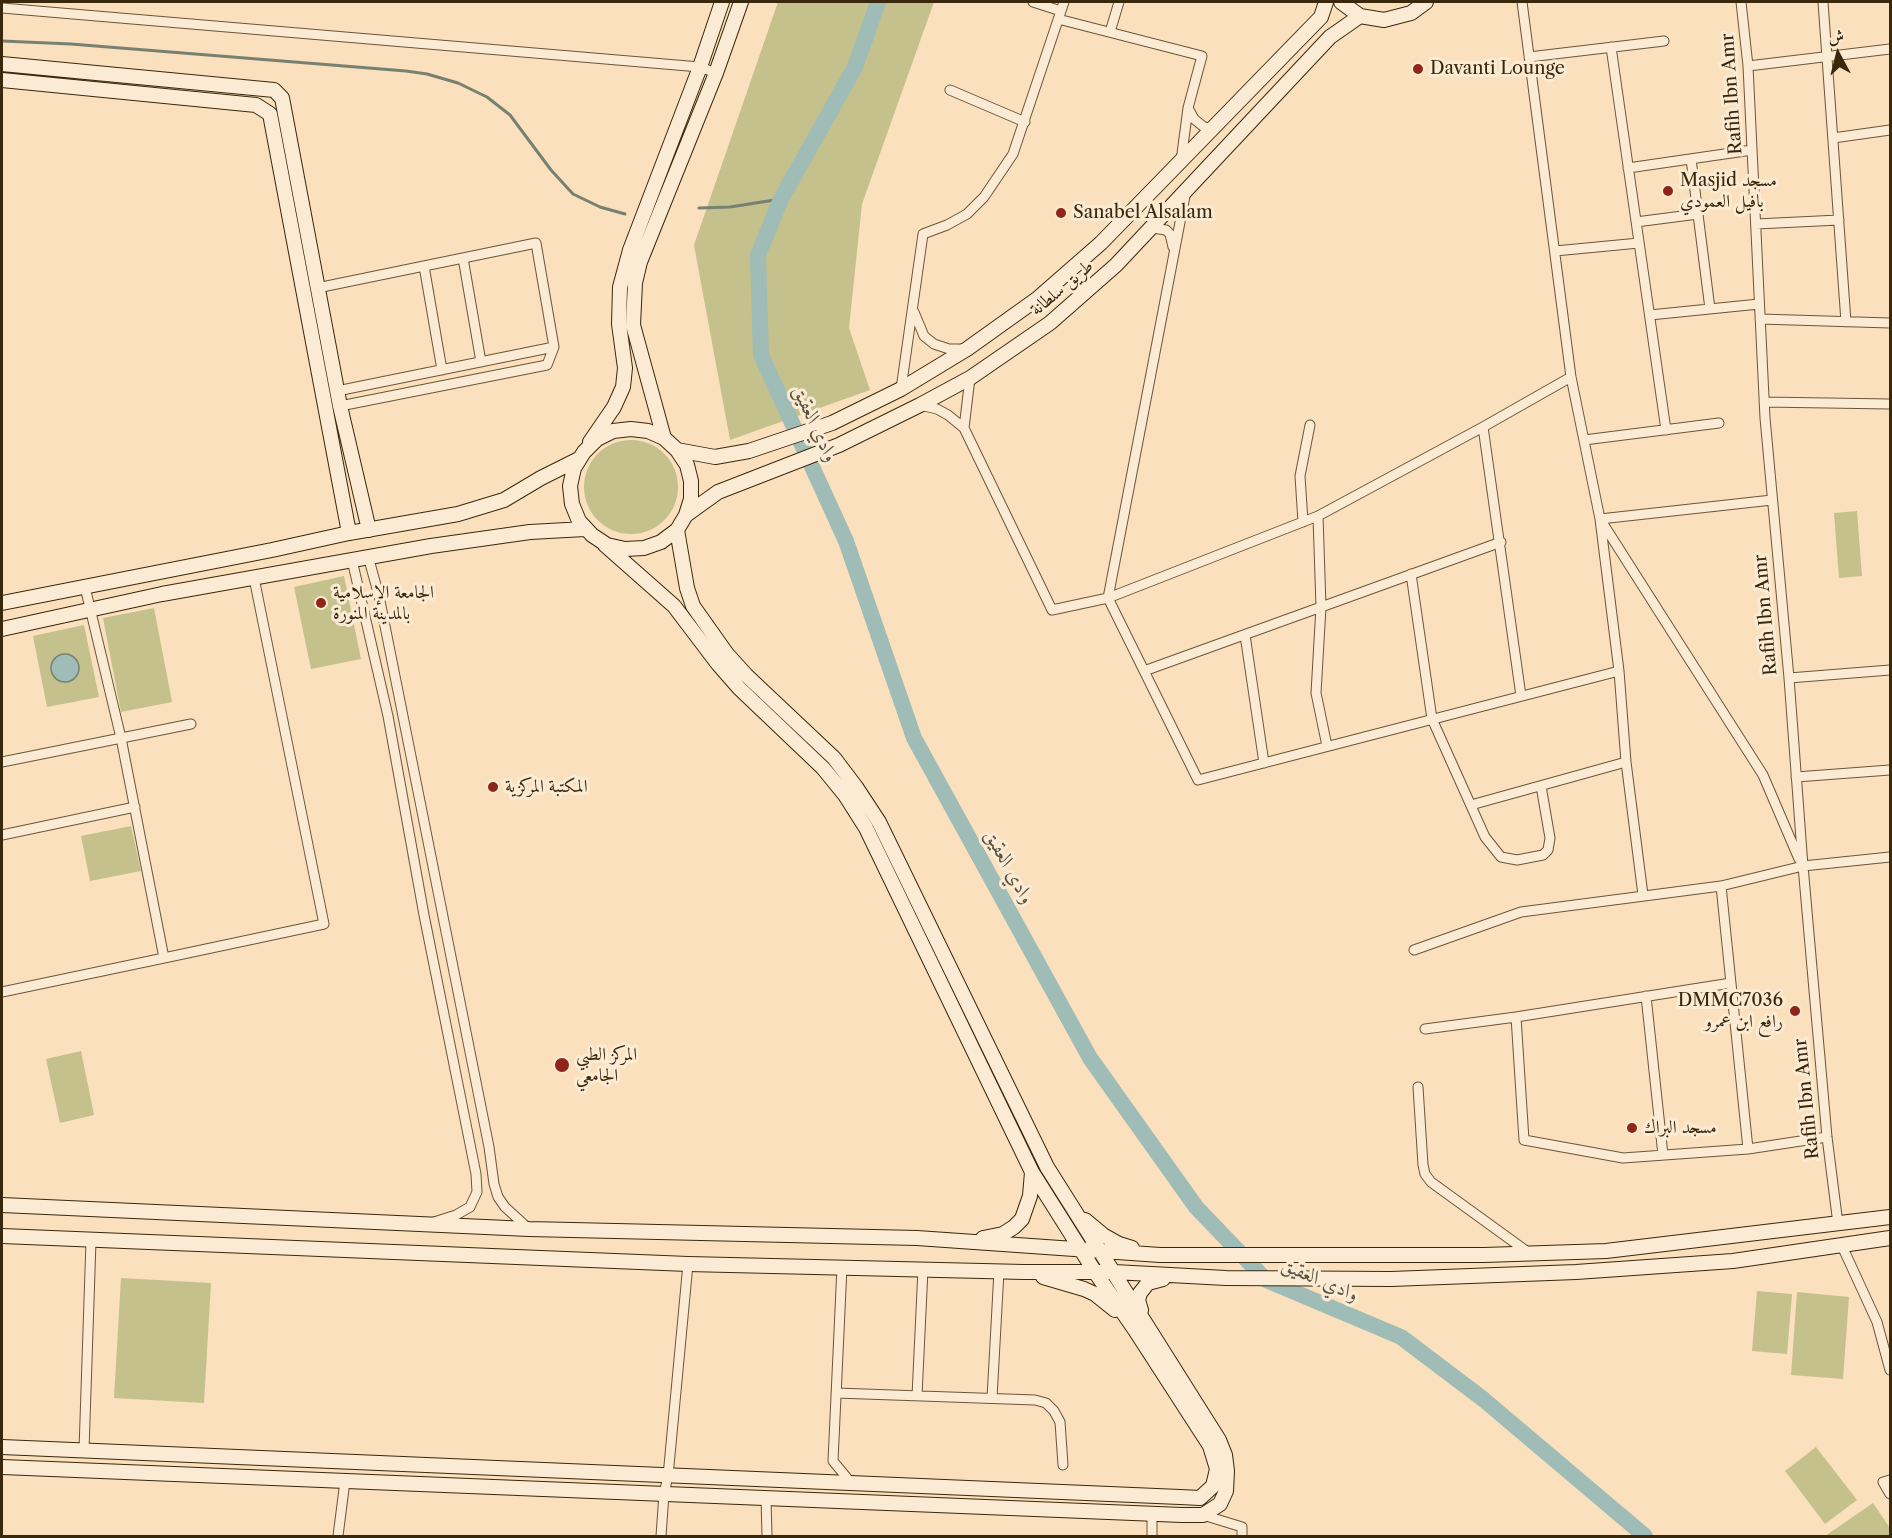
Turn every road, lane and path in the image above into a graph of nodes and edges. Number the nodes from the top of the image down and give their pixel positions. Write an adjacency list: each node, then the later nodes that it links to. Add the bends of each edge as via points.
1 (722, 2): 23 (main road)
2 (741, 2): 24 (main road)
3 (1033, 2): 13 (street)
4 (1064, 2): 13 (street)
5 (1119, 2): 15 (street)
6 (1326, 2): 29 (main road, طريق سلطانة, via 1321,17)
7 (1341, 2): 14 (main road)
8 (1426, 2): 14 (main road, via 1411,13 1384,20)
9 (1522, 2): 19 (street)
10 (1741, 2): 22 (street, Rafih Ibn Amr)
11 (1823, 2): 20 (street)
12 (2, 8): 23 (street)
13 (1059, 15): 15 (street); 28 (street)
14 (1360, 16): 36 (main road, طريق سلطانة, via 1330,37)
15 (1110, 32): 27 (street, via 1202,56)
16 (1664, 41): 17 (street)
17 (1611, 47): 19 (street); 35 (street)
18 (1890, 49): 20 (street)
19 (1529, 57): 43 (street)
20 (1827, 57): 22 (street); 31 (street)
21 (2, 63): 47 (main road, via 274,90 282,98)
22 (1748, 66): 32 (street, Rafih Ibn Amr)
23 (700, 67): 24 (street); 75 (main road, via 630,250 620,288 623,387)
24 (716, 73): 72 (main road, via 640,262 636,283 633,325)
25 (2, 80): 84 (main road, via 255,105 270,114)
26 (950, 90): 28 (street)
27 (1188, 108): 29 (street, via 1194,119); 34 (street)
28 (1025, 122): 49 (street, via 1013,154 984,197 967,214 923,234)
29 (1214, 129): 34 (main road, طريق سلطانة)
30 (1890, 130): 31 (street)
31 (1833, 138): 38 (street)
32 (1752, 150): 33 (street); 40 (street, Rafih Ibn Amr)
33 (1691, 159): 35 (street); 37 (street)
34 (1181, 161): 56 (main road, طريق سلطانة, via 1101,243 1037,299)
35 (1628, 168): 39 (street)
36 (1186, 191): 41 (main road, طريق سلطانة); 44 (street)
37 (1698, 214): 39 (street); 50 (street)
38 (1839, 220): 40 (street); 53 (street)
39 (1636, 222): 42 (street)
40 (1756, 224): 48 (street, Rafih Ibn Amr)
41 (1152, 228): 44 (street, via 1170,234); 60 (main road, طريق سلطانة, via 1116,266 1050,323)
42 (1639, 243): 43 (street); 51 (street)
43 (1555, 251): 59 (street)
44 (1174, 252): 95 (street)
45 (463, 258): 46 (street); 55 (street, via 536,243); 57 (street)
46 (424, 266): 47 (street); 58 (street)
47 (317, 288): 62 (main road)
48 (1760, 304): 50 (street); 52 (street, Rafih Ibn Amr)
49 (913, 308): 56 (street, via 924,336 933,344); 61 (street)
50 (1710, 309): 51 (street)
51 (1650, 315): 71 (street)
52 (1760, 319): 53 (street); 63 (street, Rafih Ibn Amr)
53 (1846, 322): 54 (street)
54 (1890, 323)
55 (554, 347): 57 (street); 66 (street, via 547,365)
56 (967, 350): 61 (main road, طريق سلطانة)
57 (481, 362): 58 (street)
58 (442, 370): 62 (street)
59 (1571, 377): 69 (street); 73 (street)
60 (970, 378): 65 (main road, طريق سلطانة); 70 (street)
61 (901, 389): 74 (main road, طريق سلطانة, via 832,423 749,451 716,457)
62 (337, 391): 66 (main road)
63 (1764, 402): 64 (street); 76 (street, Rafih Ibn Amr)
64 (1890, 404)
65 (920, 405): 70 (street, via 938,409); 77 (main road, طريق سلطانة, via 838,445 718,492)
66 (340, 406): 82 (main road)
67 (1719, 423): 71 (street)
68 (1310, 425): 80 (street, via 1300,476)
69 (1483, 427): 78 (street); 87 (street)
70 (964, 429): 95 (street, via 1052,610)
71 (1666, 430): 73 (street)
72 (664, 438): 74 (main road); 75 (main road, via 648,431 613,431 597,439)
73 (1584, 440): 79 (street)
74 (677, 450): 77 (main road, via 691,481)
75 (581, 455): 81 (main road, via 570,486 572,504); 82 (main road, via 504,500 459,514)
76 (1772, 500): 79 (street); 105 (street, Rafih Ibn Amr)
77 (686, 515): 83 (main road)
78 (1318, 516): 80 (street); 97 (street)
79 (1600, 519): 104 (street); 121 (street, via 1763,775)
80 (1303, 522): 95 (street)
81 (585, 529): 85 (main road); 88 (main road, via 465,540)
82 (369, 530): 84 (main road)
83 (677, 530): 85 (main road, via 644,548 625,549); 138 (main road, via 693,606 746,675 834,758 879,822)
84 (349, 533): 86 (main road)
85 (599, 540): 137 (main road, via 674,606 739,688 823,768 845,795 866,828)
86 (312, 542): 90 (main road); 93 (main road)
87 (1500, 542): 91 (street); 106 (street)
88 (368, 556): 89 (main road); 133 (street)
89 (352, 560): 90 (main road); 134 (street, via 388,716)
90 (317, 567): 92 (main road)
91 (1411, 574): 97 (street); 107 (street)
92 (254, 578): 98 (main road); 125 (street, via 324,924)
93 (85, 587): 94 (main road); 98 (street)
94 (31, 597): 96 (main road); 99 (main road)
95 (1108, 598): 103 (street)
96 (2, 603)
97 (1321, 607): 101 (street); 110 (street, via 1316,693)
98 (91, 609): 99 (main road); 109 (street)
99 (36, 622): 100 (main road)
100 (2, 629)
101 (1245, 635): 103 (street); 113 (street)
102 (1890, 670): 105 (street)
103 (1144, 671): 113 (street, via 1198,780)
104 (1619, 671): 106 (street); 112 (street)
105 (1789, 678): 115 (street, Rafih Ibn Amr)
106 (1521, 696): 107 (street)
107 (1432, 719): 110 (street); 117 (street)
108 (191, 724): 109 (street)
109 (121, 738): 111 (street); 118 (street)
110 (1327, 746): 113 (street)
111 (2, 762)
112 (1626, 762): 116 (street); 123 (street)
113 (1264, 763)
114 (1890, 770): 115 (street)
115 (1796, 777): 121 (street, Rafih Ibn Amr)
116 (1540, 786): 117 (street); 117 (street, via 1550,838 1543,855 1517,860 1501,857 1485,837)
117 (1471, 805)
118 (135, 807): 119 (street); 125 (street)
119 (2, 835)
120 (1890, 857): 121 (street)
121 (1803, 866): 122 (street); 132 (street, Rafih Ibn Amr)
122 (1721, 886): 123 (street); 126 (street)
123 (1643, 895): 124 (street, via 1521,912)
124 (1414, 950)
125 (164, 958): 127 (street)
126 (1731, 983): 128 (street); 135 (street)
127 (2, 992)
128 (1646, 996): 129 (street); 136 (street)
129 (1516, 1017): 130 (street); 136 (street, via 1524,1140 1623,1158)
130 (1425, 1029)
131 (1418, 1087): 151 (street, via 1425,1174)
132 (1827, 1137): 135 (street); 142 (street, Rafih Ibn Amr)
133 (489, 1147): 134 (street); 143 (street, via 498,1197)
134 (471, 1149): 141 (street, via 477,1192 470,1207)
135 (1748, 1149): 136 (street)
136 (1663, 1155)
137 (1032, 1172): 145 (main road, via 1027,1208 1022,1219 1009,1230 990,1238); 149 (main road)
138 (1062, 1193): 150 (main road); 152 (main road, via 1103,1235)
139 (2, 1205): 141 (main road)
140 (1890, 1217): 142 (main road)
141 (427, 1224): 143 (main road)
142 (1838, 1224): 151 (main road, via 1606,1251)
143 (529, 1229): 145 (main road)
144 (2, 1236): 147 (main road)
145 (917, 1238): 149 (main road)
146 (1890, 1238): 148 (main road)
147 (91, 1240): 153 (main road); 167 (street)
148 (1842, 1246): 160 (main road, via 1733,1261 1576,1272 1391,1280); 162 (street, via 1876,1322)
149 (1081, 1250): 150 (main road); 158 (main road)
150 (1101, 1251): 152 (main road); 159 (main road)
151 (1529, 1253): 152 (main road)
152 (1160, 1256)
153 (688, 1264): 154 (main road); 170 (street)
154 (842, 1267): 155 (main road); 163 (street)
155 (923, 1269): 156 (main road); 164 (street)
156 (999, 1271): 157 (main road); 165 (street)
157 (1024, 1272): 158 (main road); 161 (main road, via 1095,1294)
158 (1095, 1272): 159 (main road); 161 (main road)
159 (1114, 1272): 160 (main road); 161 (main road)
160 (1171, 1276): 161 (main road, via 1148,1283 1140,1293)
161 (1140, 1326): 173 (main road, via 1210,1446 1217,1469 1214,1486 1200,1498); 178 (main road, via 1219,1440 1225,1455 1226,1491 1220,1504)
162 (1890, 1371)
163 (836, 1393): 164 (street); 173 (street, via 833,1461)
164 (917, 1396): 165 (street)
165 (992, 1398): 168 (street, via 1035,1400 1054,1411 1060,1422)
166 (2, 1447): 167 (main road)
167 (84, 1450): 170 (main road)
168 (1063, 1466)
169 (2, 1467): 172 (main road)
170 (668, 1476): 173 (main road); 174 (street)
171 (1890, 1480): 175 (street, via 1884,1482)
172 (345, 1481): 174 (main road); 179 (street)
173 (852, 1484)
174 (664, 1494): 176 (main road); 180 (street)
175 (1890, 1494)
176 (766, 1498): 177 (main road); 181 (street)
177 (1152, 1514): 178 (main road); 182 (street)
178 (1203, 1515): 183 (street, via 1242,1527)
179 (338, 1536)
180 (661, 1536)
181 (767, 1536)
182 (1152, 1536)
183 (1242, 1536)

